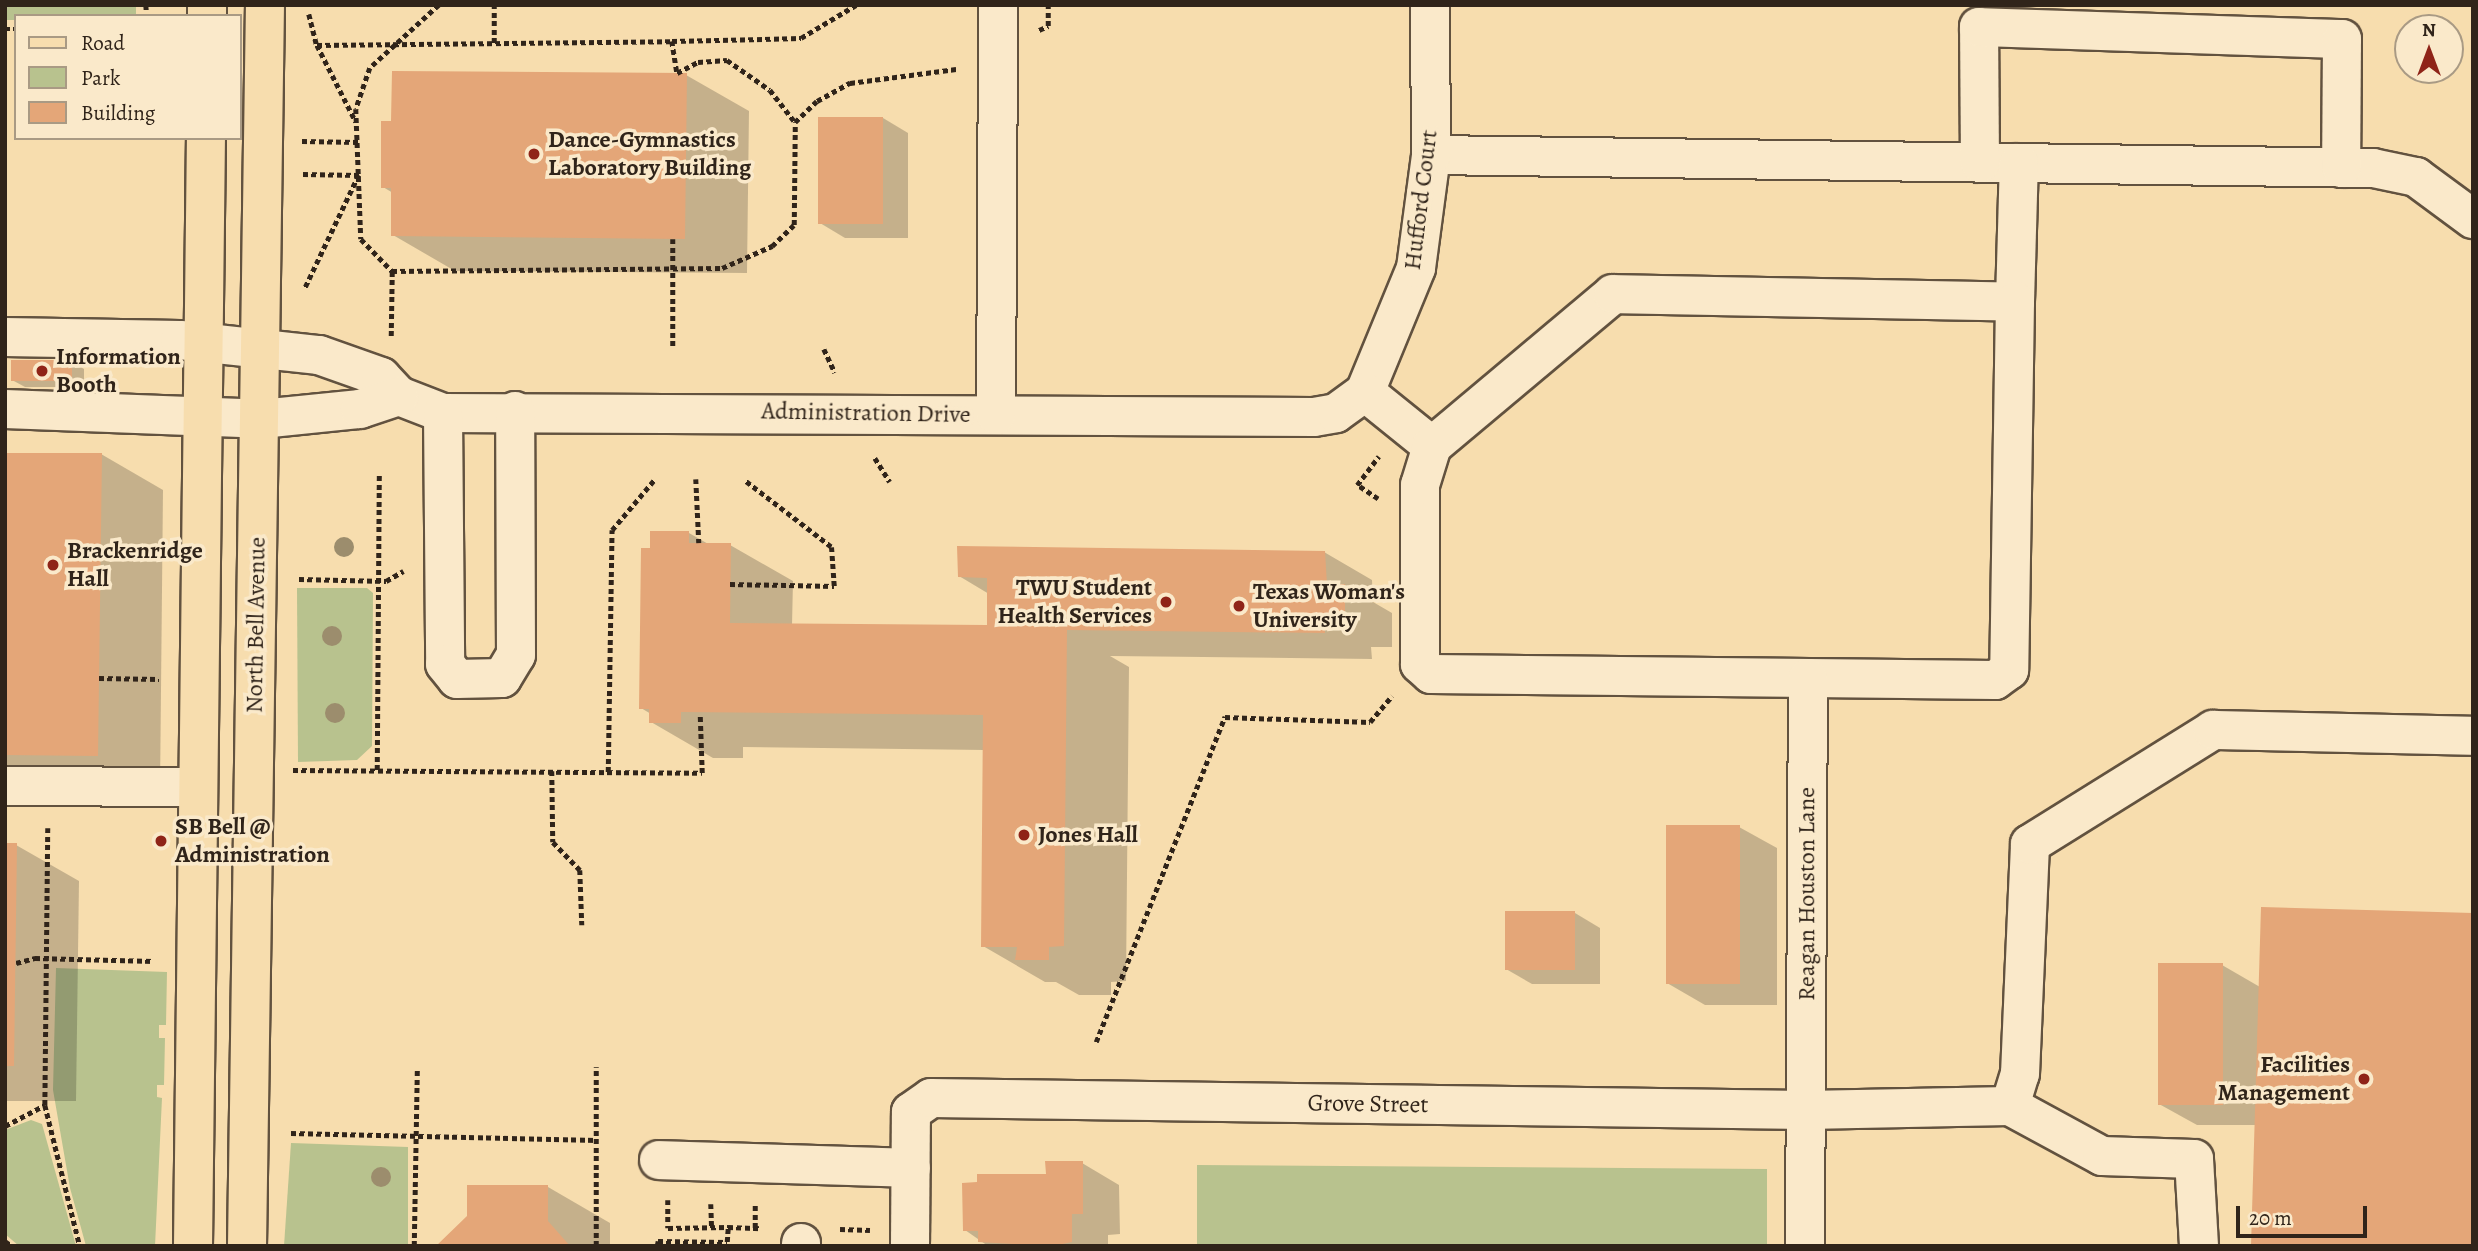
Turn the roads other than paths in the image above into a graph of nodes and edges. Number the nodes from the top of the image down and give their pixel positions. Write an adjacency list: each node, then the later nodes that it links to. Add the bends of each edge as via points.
1 (265, 5): 13 (main road, North Bell Avenue)
2 (998, 5): 20 (street)
3 (1430, 5): 5 (street, Hufford Court)
4 (206, 140): 12 (main road)
5 (1431, 155): 6 (street); 15 (street, Hufford Court, via 1416,268)
6 (1980, 163): 7 (street); 8 (street, via 1979,27 2342,39)
7 (2019, 163): 8 (street); 10 (street)
8 (2340, 168): 9 (street, via 2373,168 2416,177)
9 (2473, 219)
10 (2015, 302): 22 (street, via 1613,295); 23 (street, via 2009,670 1995,680)
11 (5, 337): 12 (street, Administration Drive)
12 (205, 342): 13 (street, Administration Drive); 19 (main road)
13 (262, 346): 14 (street, Administration Drive, via 319,355 381,377); 21 (main road, North Bell Avenue)
14 (399, 396): 18 (street, Administration Drive); 21 (street, via 360,409)
15 (1351, 402): 20 (street, Administration Drive, via 1314,417); 22 (street)
16 (5, 409): 19 (street)
17 (515, 411): 18 (street, Administration Drive); 18 (street, via 516,655 502,677 457,679 445,664); 20 (street, Administration Drive)
18 (443, 413)
19 (203, 415): 21 (street); 26 (main road)
20 (996, 415)
21 (261, 419): 32 (main road, North Bell Avenue)
22 (1432, 446): 23 (street, via 1420,485 1420,664 1431,674)
23 (1808, 678): 28 (street, Reagan Houston Lane)
24 (2473, 736): 27 (street, via 2213,730 2030,844 2020,1074)
25 (5, 786): 26 (street)
26 (198, 787): 31 (main road)
27 (2010, 1105): 28 (street, Grove Street); 35 (street, via 2102,1156 2194,1158)
28 (1806, 1110): 30 (street, Grove Street, via 931,1098 911,1112); 34 (street, Reagan Houston Lane)
29 (659, 1160): 30 (street)
30 (911, 1168): 33 (street)
31 (193, 1246)
32 (247, 1246)
33 (910, 1246)
34 (1805, 1246)
35 (2199, 1246)

